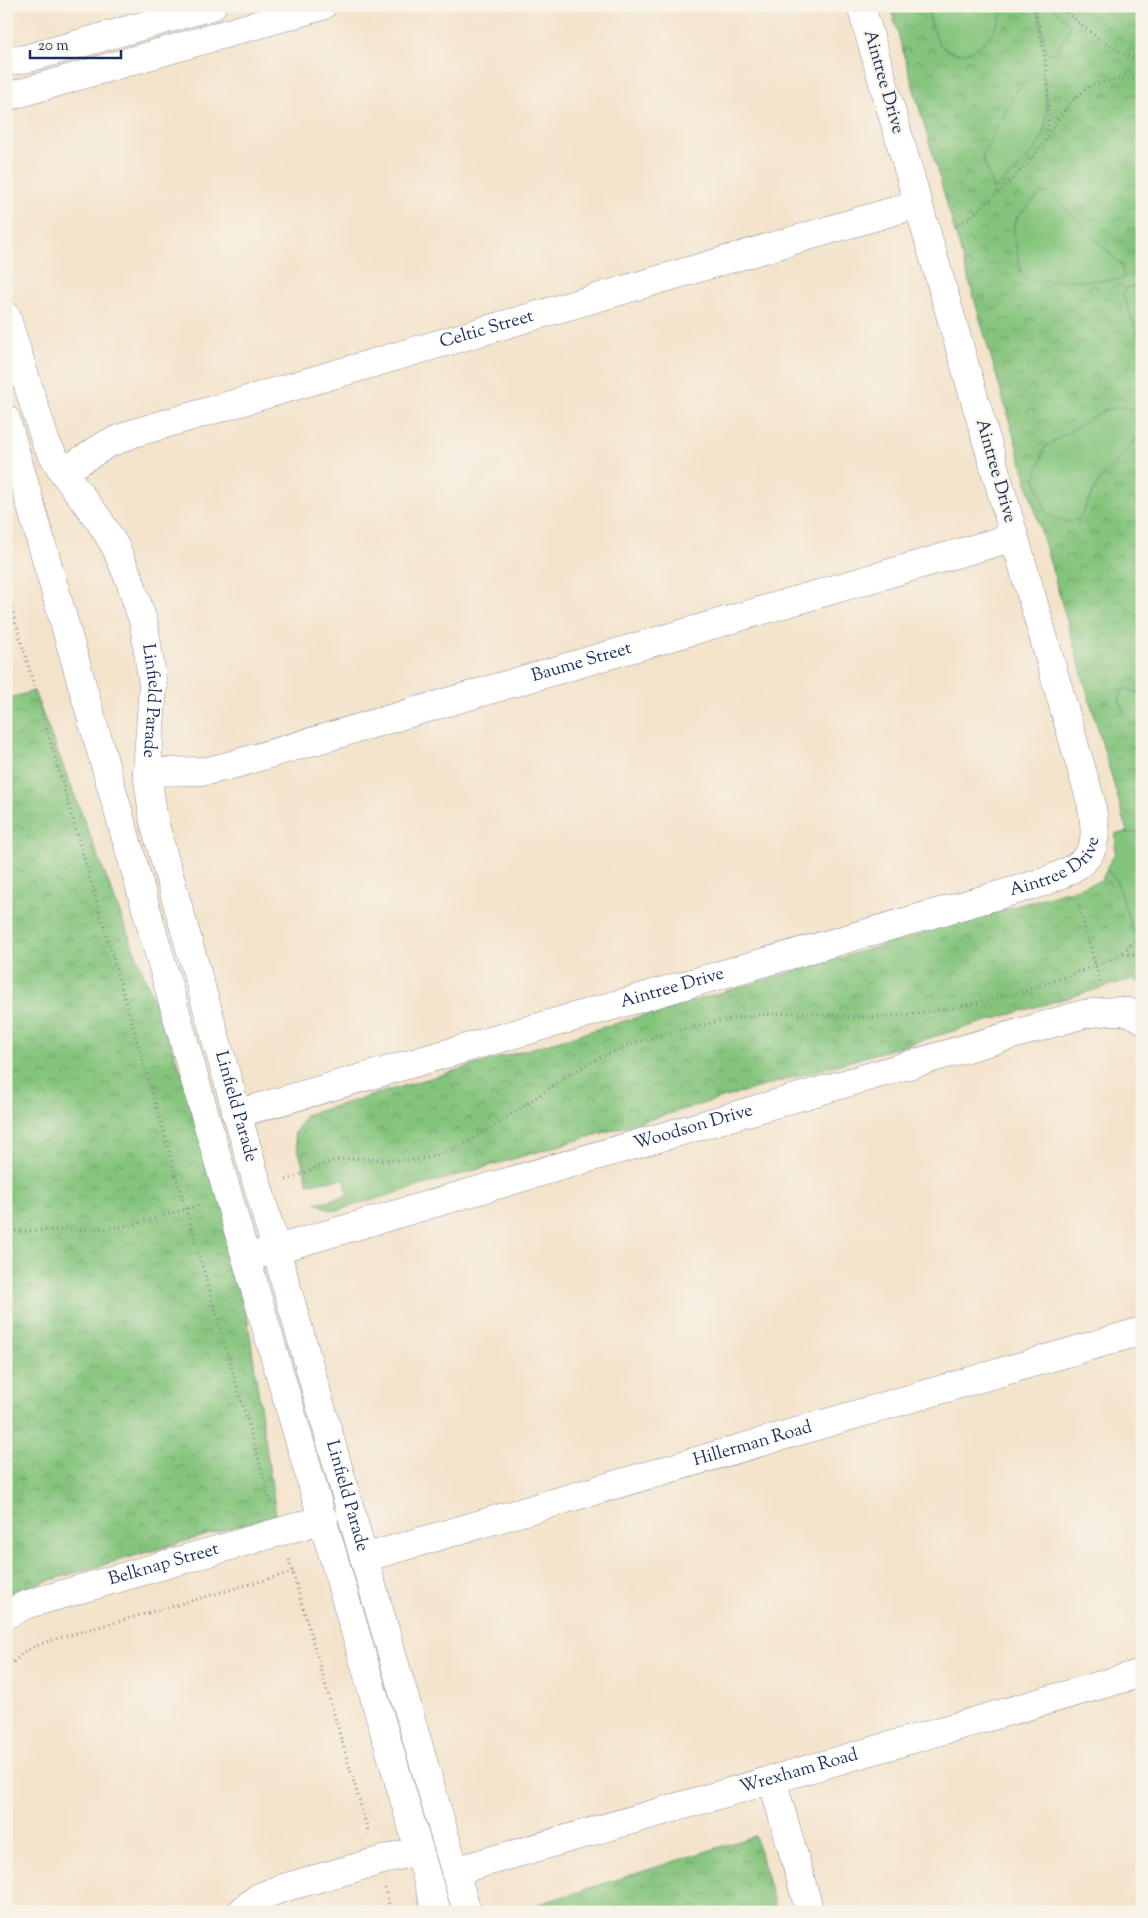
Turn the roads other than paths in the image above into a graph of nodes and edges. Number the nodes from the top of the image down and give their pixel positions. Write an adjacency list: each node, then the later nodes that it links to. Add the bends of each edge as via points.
1 (212, 6): 4 (street)
2 (322, 6): 5 (street)
3 (860, 6): 8 (street, Aintree Drive)
4 (179, 11): 5 (street); 6 (street, via 29,58)
5 (190, 44): 7 (street)
6 (6, 62)
7 (6, 97)
8 (918, 204): 11 (street, Celtic Street, via 134,433 107,444); 12 (street, Aintree Drive)
9 (6, 316): 11 (street, Linfield Parade, via 39,426)
10 (6, 420): 17 (street, Linfield Parade)
11 (63, 472): 13 (street, Linfield Parade, via 115,546 144,624 153,686)
12 (1014, 537): 13 (street, Baume Street, via 235,764 207,771); 15 (street, Aintree Drive, via 1092,802 1096,837 1093,849 1080,865 1044,882)
13 (147, 772): 15 (street, Linfield Parade, via 154,822)
14 (1142, 1019): 16 (street, Woodson Drive, via 1127,1012 1084,1014)
15 (236, 1114): 16 (street, Linfield Parade)
16 (276, 1248): 17 (street, Woodson Drive); 20 (street, Linfield Parade)
17 (246, 1258): 19 (street, Linfield Parade)
18 (1142, 1331): 20 (street, Hillerman Road)
19 (324, 1519): 21 (street, Belknap Street, via 25,1605); 24 (street, Linfield Parade)
20 (364, 1558): 25 (street, Linfield Parade)
21 (6, 1615)
22 (1142, 1673): 23 (street, Wrexham Road)
23 (772, 1779): 25 (street, Wrexham Road); 29 (street)
24 (419, 1850): 26 (street, via 283,1888 259,1897); 27 (street, Linfield Parade)
25 (455, 1871): 28 (street, Linfield Parade)
26 (241, 1912)
27 (437, 1912)
28 (468, 1912)
29 (810, 1912)

